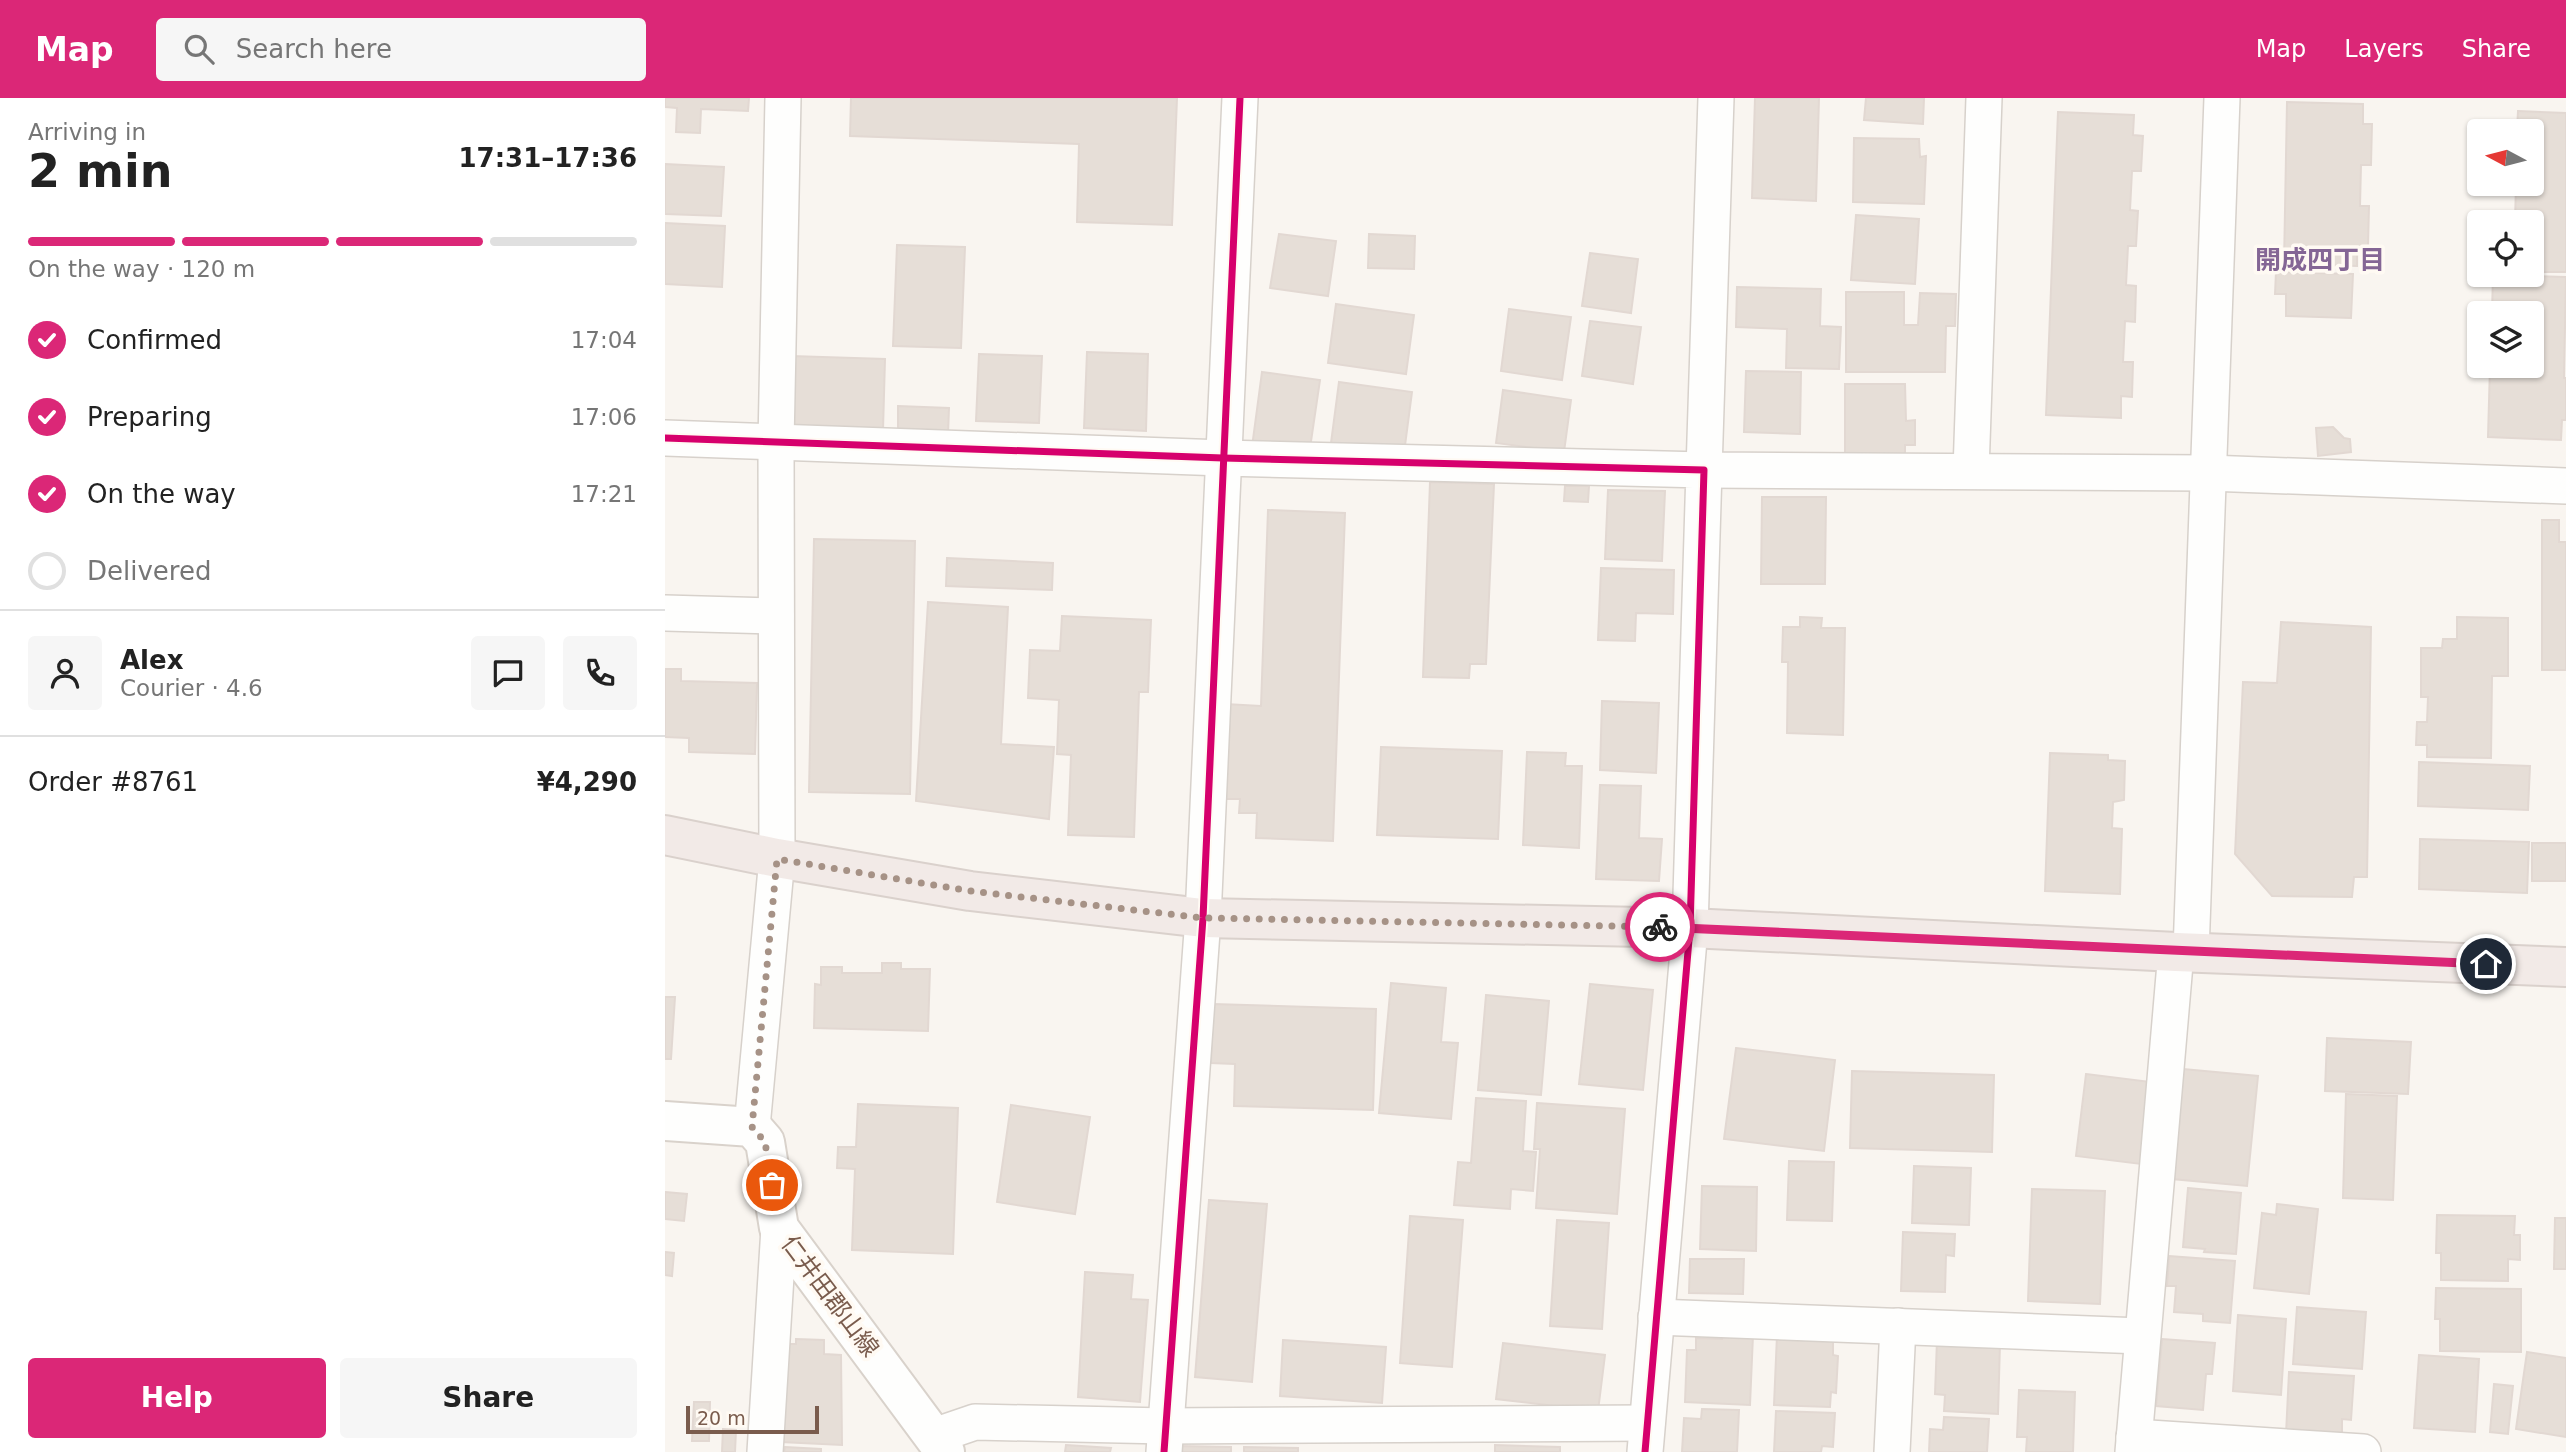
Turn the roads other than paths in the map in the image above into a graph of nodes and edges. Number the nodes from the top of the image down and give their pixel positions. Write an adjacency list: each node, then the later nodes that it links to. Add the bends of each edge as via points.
1 (783, 98): 7 (street)
2 (1240, 98): 8 (street)
3 (1716, 98): 9 (street)
4 (1985, 98): 10 (street)
5 (2222, 98): 11 (street)
6 (665, 438): 7 (street)
7 (776, 443): 8 (street); 14 (street)
8 (1223, 458): 9 (street); 17 (street)
9 (1704, 470): 10 (street); 18 (street)
10 (1971, 471): 11 (street)
11 (2208, 472): 12 (street); 19 (street)
12 (2566, 486)
13 (665, 613): 14 (street)
14 (776, 616): 16 (street)
15 (665, 835): 16 (highway)
16 (777, 859): 17 (highway, via 970,891); 22 (street)
17 (1203, 918): 18 (highway); 28 (street)
18 (1690, 928): 19 (highway); 24 (street)
19 (2183, 952): 20 (highway); 26 (street)
20 (2566, 967)
21 (665, 1121): 22 (main road)
22 (752, 1127): 23 (main road, 仁井田郡山線, via 765,1142)
23 (779, 1228): 29 (main road, 仁井田郡山線); 31 (street)
24 (1656, 1317): 25 (street); 27 (street)
25 (1898, 1326): 26 (street); 32 (street)
26 (2141, 1336): 30 (street)
27 (1646, 1438): 28 (street)
28 (1165, 1439): 29 (street, via 975,1422)
29 (939, 1444)
30 (2133, 1445): 33 (street)
31 (765, 1452)
32 (1892, 1452)
33 (2363, 1452)

